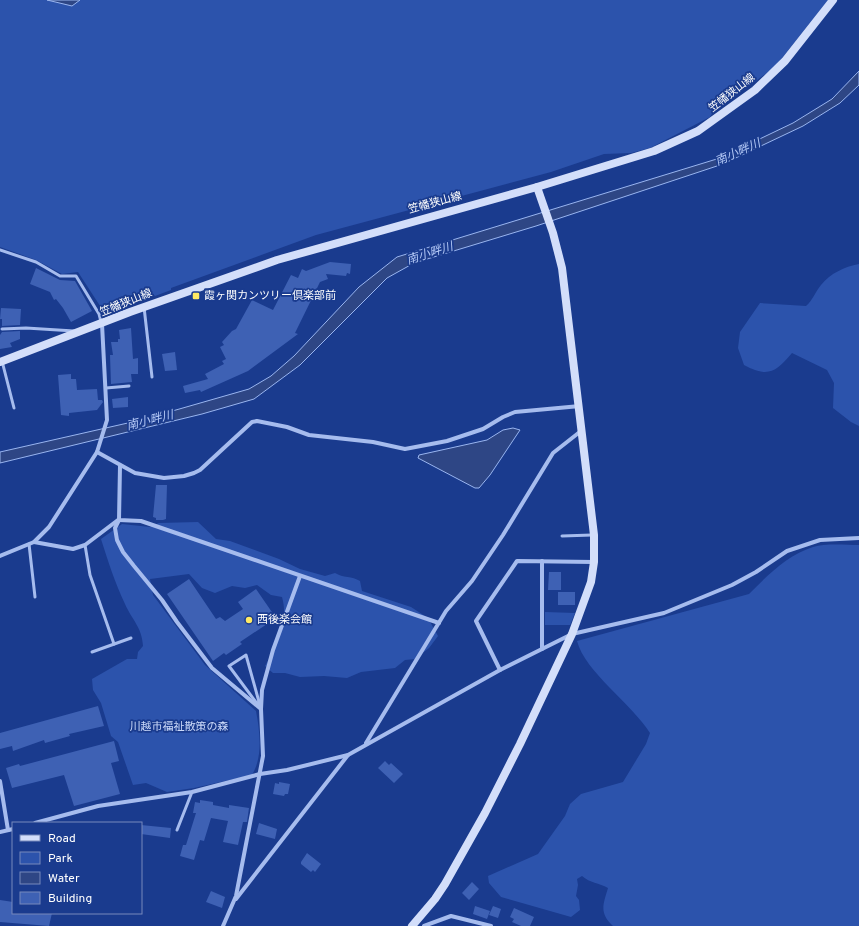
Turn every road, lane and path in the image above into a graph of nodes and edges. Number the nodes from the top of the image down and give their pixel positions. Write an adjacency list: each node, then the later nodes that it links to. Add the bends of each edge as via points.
1 (833, 0): 2 (main road, 笠幡狭山線, via 781,66 755,90 698,132 654,152)
2 (537, 187): 4 (main road, 笠幡狭山線, via 277,260); 12 (main road, via 562,268)
3 (0, 250): 5 (lane, via 36,262 60,276 76,276 99,314)
4 (144, 307): 5 (main road, 笠幡狭山線); 9 (lane)
5 (102, 324): 7 (main road, 笠幡狭山線); 11 (street)
6 (2, 329): 7 (lane)
7 (84, 331): 8 (main road, 笠幡狭山線)
8 (1, 362): 13 (lane)
9 (152, 377)
10 (129, 386): 11 (lane)
11 (106, 388): 15 (street, via 107,420)
12 (580, 406): 14 (main road); 16 (street, via 515,412 483,429 405,449 373,442 309,435 287,427 257,421 252,422 194,474 164,478 136,474)
13 (14, 408)
14 (582, 430): 18 (main road); 29 (street, via 553,453 499,542)
15 (97, 452): 16 (street); 21 (street, via 49,528)
16 (120, 466): 17 (street)
17 (119, 520): 23 (street); 27 (street, via 141,521); 36 (street, via 116,528 123,552 212,668)
18 (594, 535): 19 (lane); 26 (main road)
19 (562, 536)
20 (859, 538): 30 (street, via 820,540 787,551 732,585 664,613)
21 (34, 542): 22 (street); 23 (street, via 73,549)
22 (29, 544): 24 (street); 28 (lane)
23 (85, 546): 32 (lane, via 90,575)
24 (0, 556)
25 (542, 561): 26 (street); 33 (street); 35 (street, via 517,561 476,621)
26 (594, 562): 30 (main road, via 591,582)
27 (300, 576): 29 (street); 36 (street, via 273,650 262,690)
28 (35, 598)
29 (439, 623): 37 (street)
30 (572, 634): 33 (street); 50 (main road, via 486,813 445,884)
31 (131, 638): 32 (lane)
32 (114, 644): 34 (lane)
33 (542, 648): 35 (street)
34 (92, 652)
35 (500, 670): 37 (street)
36 (261, 709): 36 (lane, via 229,666 246,656 253,678); 39 (street, via 263,756)
37 (366, 744): 38 (street)
38 (348, 754): 39 (street, via 288,770); 48 (street)
39 (260, 774): 41 (street); 48 (street)
40 (0, 781): 42 (street)
41 (192, 792): 43 (street, via 98,806); 46 (lane)
42 (1, 796): 45 (street)
43 (39, 822)
44 (12, 829): 45 (street)
45 (8, 830): 47 (street)
46 (177, 830)
47 (0, 832)
48 (233, 902): 49 (street)
49 (224, 926)
50 (412, 926)
51 (424, 926): 52 (street, via 451,916)
52 (491, 926)

